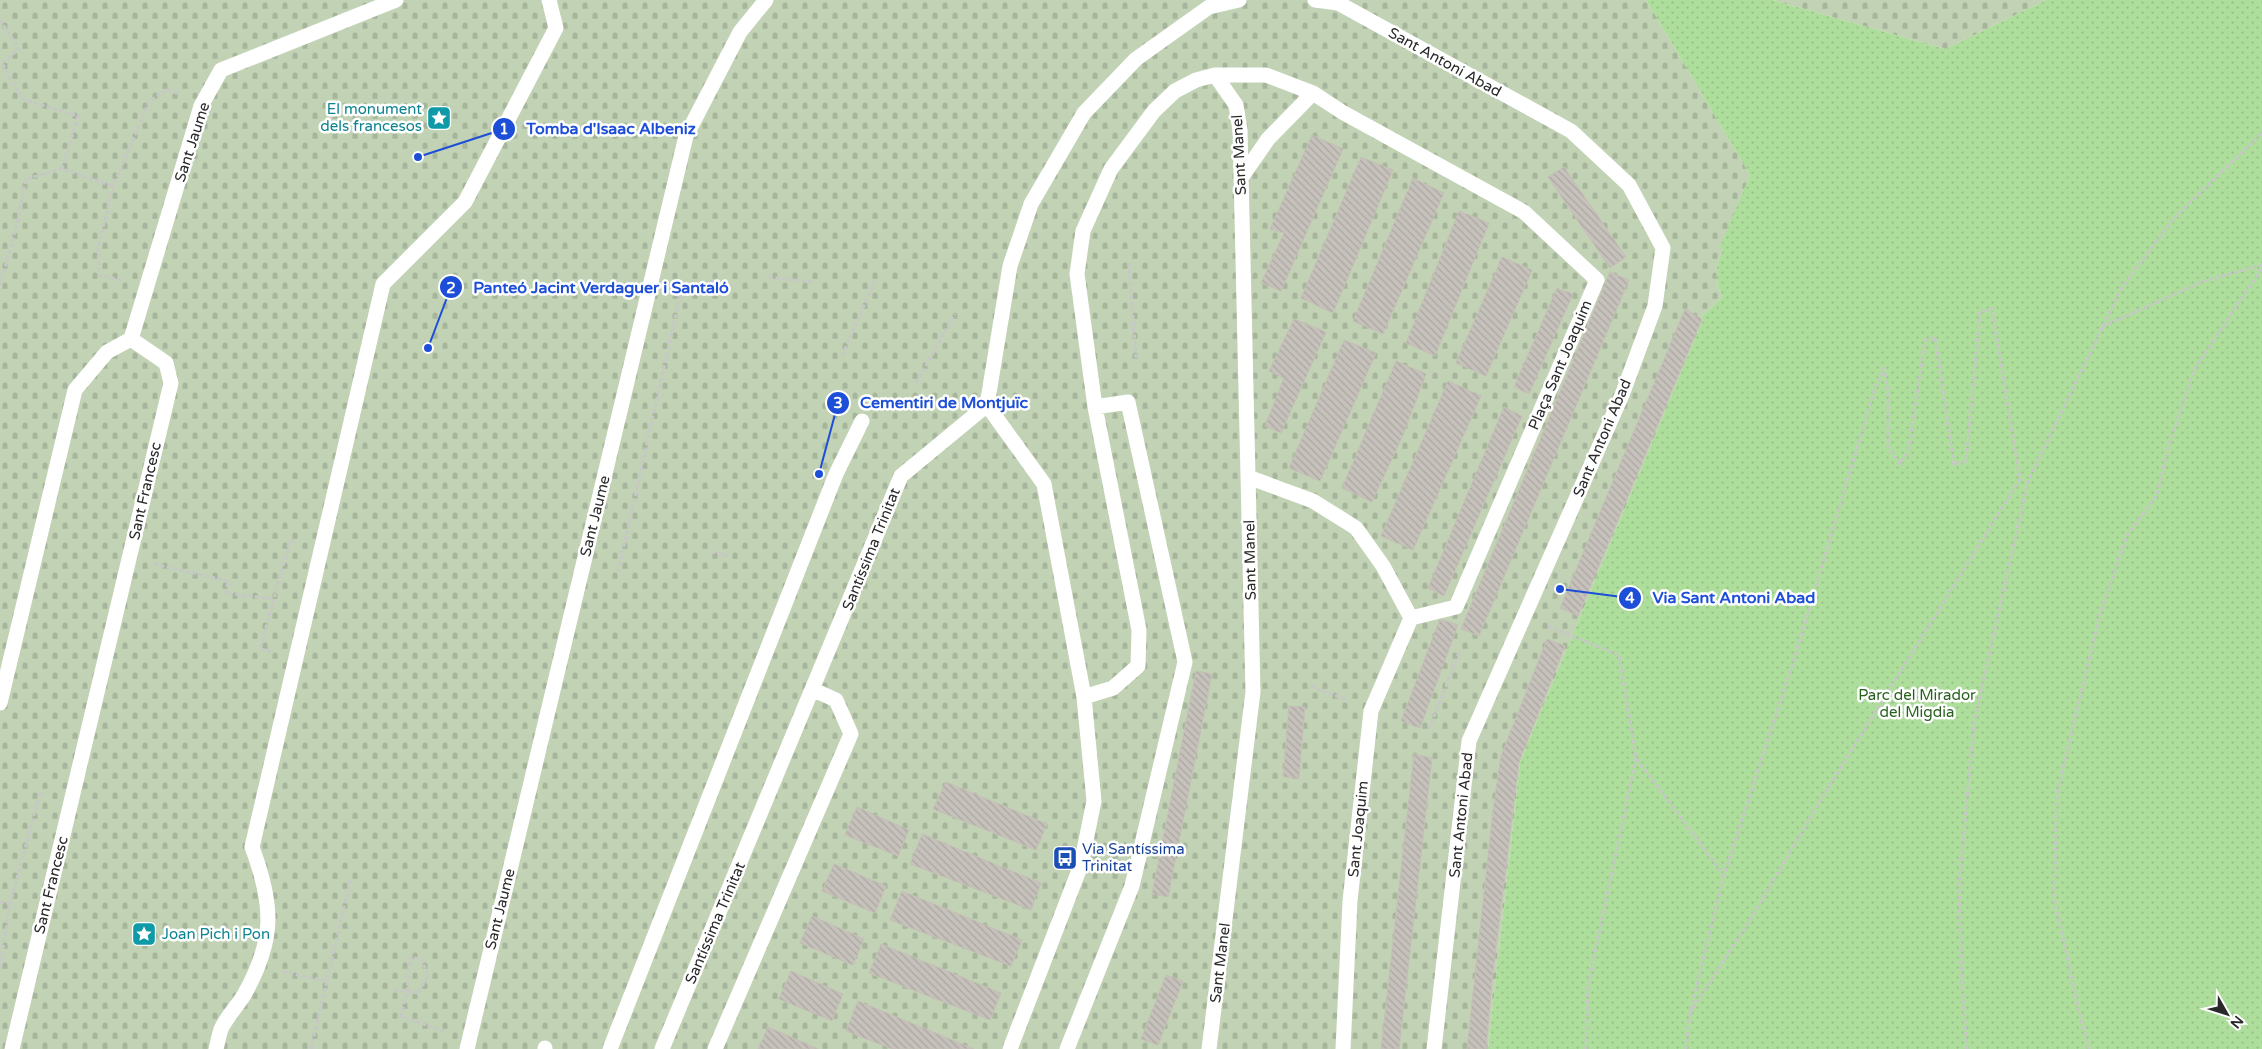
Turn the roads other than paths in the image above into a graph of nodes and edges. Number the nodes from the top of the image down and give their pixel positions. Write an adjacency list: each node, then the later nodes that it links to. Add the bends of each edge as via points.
1 (396, 0): 9 (lane, Sant Jaume, via 221,70 201,106)
2 (549, 0): 19 (lane, via 556,28 465,202 383,284 252,847 266,893 265,949 257,971 222,1027)
3 (766, 0): 20 (lane, Sant Jaume, via 740,32 686,136)
4 (1239, 0): 10 (lane, via 1209,7 1136,59 1084,113 1031,204 1010,266)
5 (1315, 0): 28 (lane, Sant Antoni Abad, via 1338,3 1571,131 1629,185 1663,248 1655,306 1622,395 1469,741)
6 (1215, 75): 7 (lane, Plaça Sant Joaquim, via 1266,75); 8 (lane, Sant Manel, via 1236,105); 11 (lane, Plaça Sant Joaquim, via 1175,91 1154,111 1111,169 1083,231 1077,274)
7 (1313, 92): 8 (lane, via 1268,139); 14 (lane, Plaça Sant Joaquim, via 1342,112 1524,212 1597,280 1456,607)
8 (1241, 178): 13 (lane, Sant Manel)
9 (131, 339): 17 (lane, via 107,352 75,390); 18 (lane, Sant Francesc, via 166,363 171,383)
10 (987, 405): 15 (lane, Santíssima Trinitat, via 901,476); 16 (lane, via 1044,484)
11 (1095, 407): 16 (lane, Plaça Sant Joaquim, via 1139,630 1138,666 1113,688); 25 (lane, via 1128,402 1185,662 1132,886)
12 (862, 421): 21 (lane, via 836,474)
13 (1248, 477): 14 (lane, via 1313,501 1356,528 1383,566); 26 (lane, Sant Manel, via 1253,692)
14 (1411, 618): 27 (lane, Sant Joaquim, via 1371,711 1350,901)
15 (814, 690): 22 (lane, Santíssima Trinitat); 23 (lane, via 836,700 851,734)
16 (1084, 697): 24 (lane, via 1094,801 1082,865)
17 (0, 702)
18 (12, 1049)
19 (216, 1049)
20 (467, 1049)
21 (610, 1049)
22 (662, 1049)
23 (715, 1049)
24 (1010, 1049)
25 (1066, 1049)
26 (1209, 1049)
27 (1343, 1049)
28 (1434, 1049)

